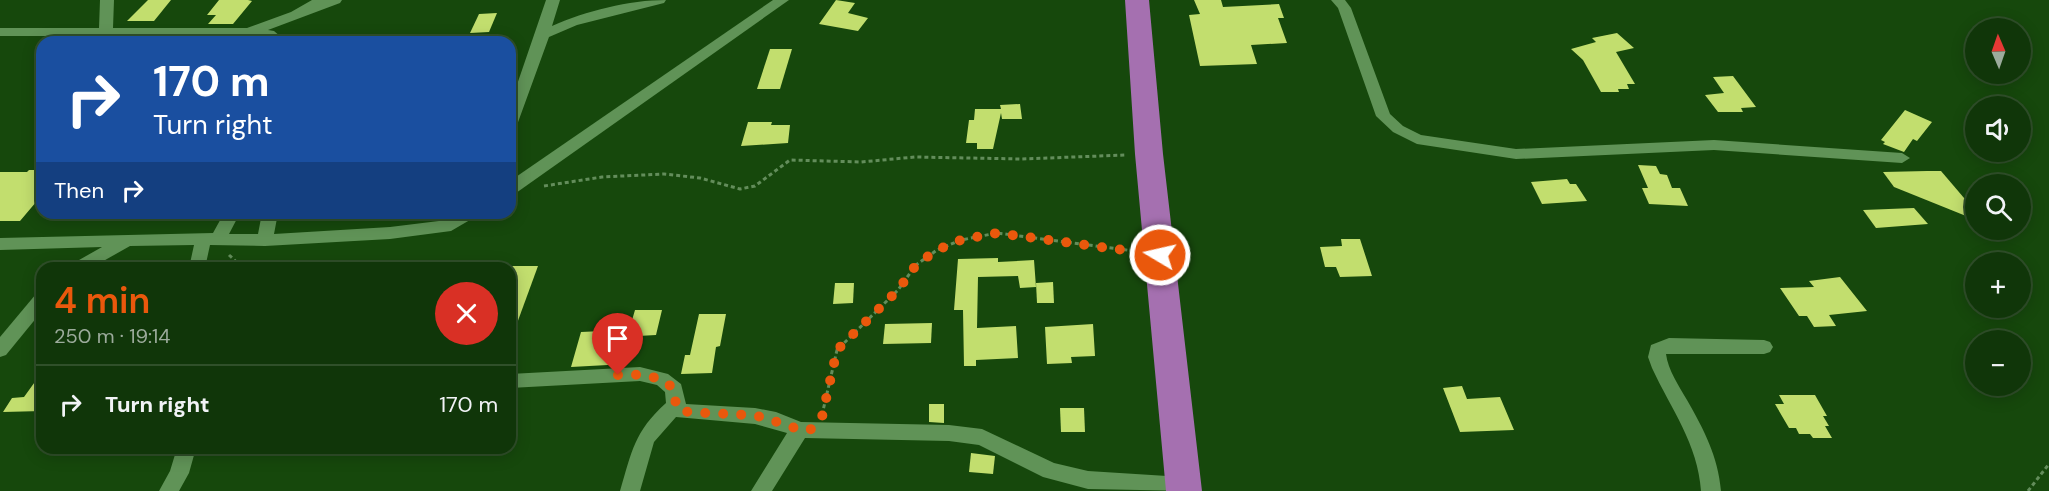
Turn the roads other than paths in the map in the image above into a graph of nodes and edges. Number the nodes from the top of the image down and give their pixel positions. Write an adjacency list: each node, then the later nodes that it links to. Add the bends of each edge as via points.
1 (107, 0): 10 (street)
2 (335, 0): 8 (street)
3 (553, 0): 12 (street)
4 (659, 0): 12 (street, via 572,22)
5 (782, 0): 16 (street)
6 (1137, 0): 33 (highway)
7 (1338, 0): 15 (street, via 1383,116 1417,139 1516,154 1714,145)
8 (316, 4): 11 (street)
9 (0, 32): 10 (street)
10 (106, 32): 11 (street)
11 (247, 32): 13 (street)
12 (543, 35): 14 (street)
13 (272, 36)
14 (516, 109)
15 (1902, 158)
16 (516, 185)
17 (227, 219): 22 (street)
18 (269, 219): 21 (street)
19 (460, 219): 21 (street, via 434,229)
20 (127, 240): 22 (street); 23 (street); 24 (street)
21 (265, 240): 22 (street)
22 (210, 241): 25 (street)
23 (0, 244)
24 (88, 262)
25 (200, 262)
26 (36, 306): 28 (street)
27 (1764, 347): 37 (street, via 1669,345 1657,350 1657,362 1708,462)
28 (0, 350)
29 (516, 380): 30 (street, via 640,374 662,380 674,389)
30 (676, 406): 31 (street, via 681,411 776,420); 35 (street, via 645,440)
31 (805, 430): 33 (street, via 982,437 1050,471 1088,480); 36 (street)
32 (185, 454): 34 (street)
33 (1183, 488)
34 (168, 491)
35 (630, 491)
36 (761, 491)
37 (1711, 491)

